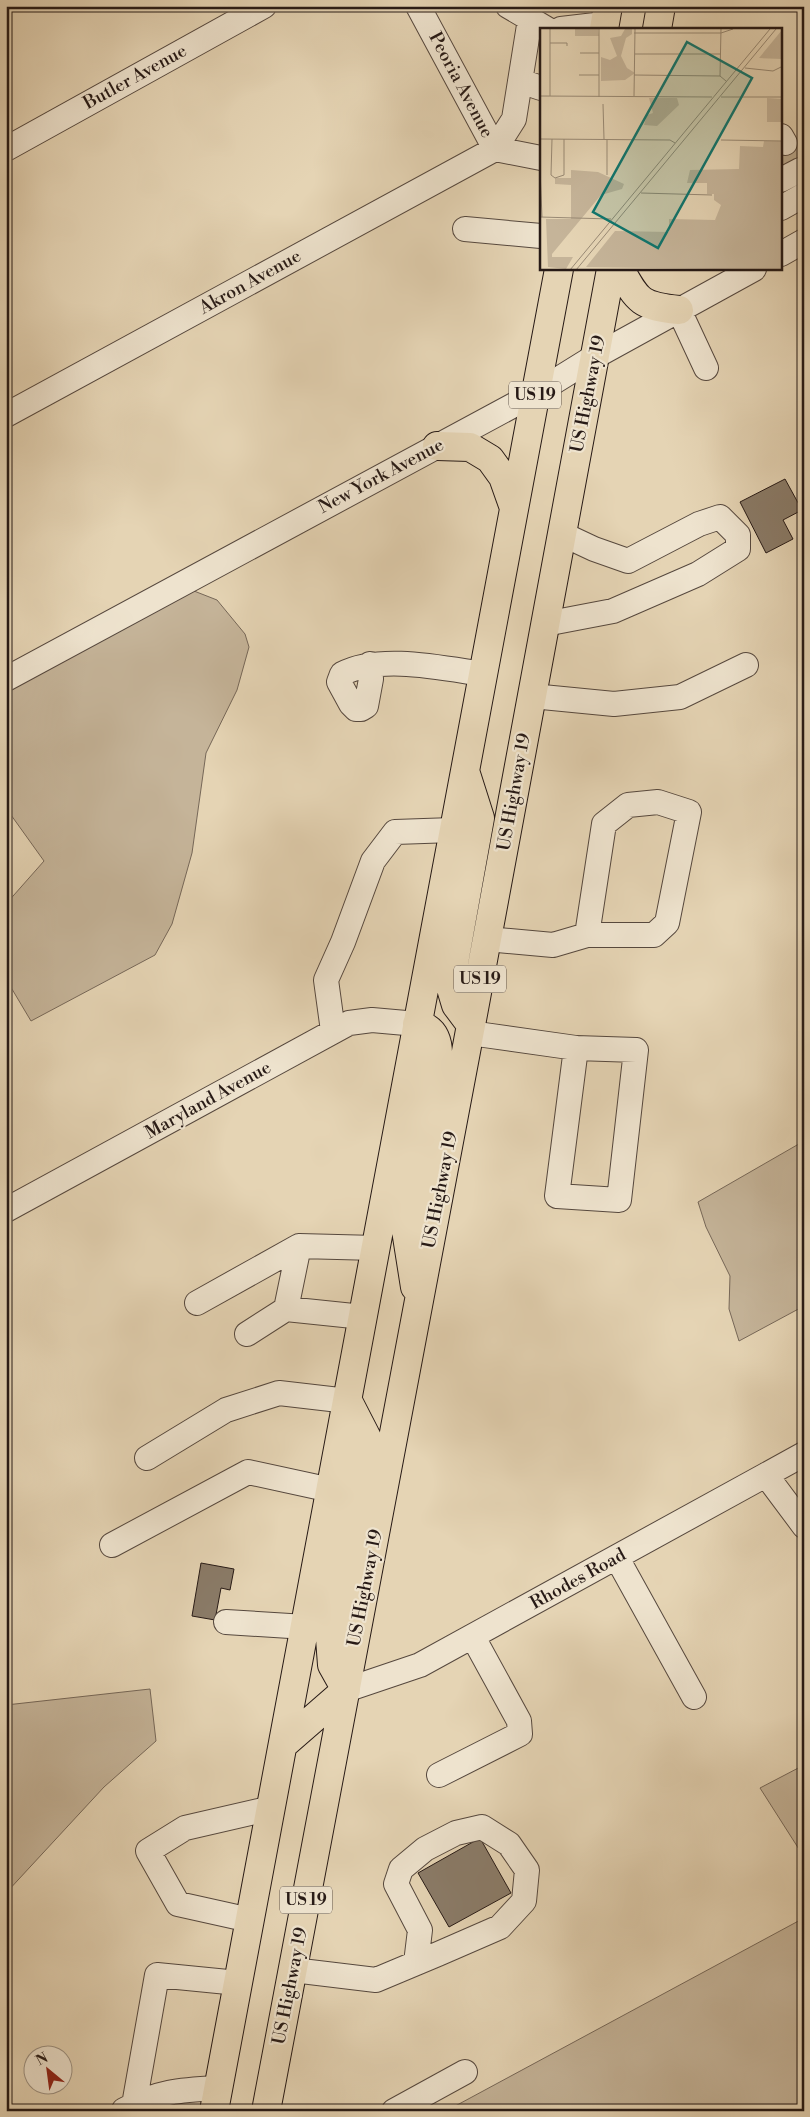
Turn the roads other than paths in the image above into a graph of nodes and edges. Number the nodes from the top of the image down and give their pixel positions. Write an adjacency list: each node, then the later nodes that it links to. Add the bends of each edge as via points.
1 (264, 6): 10 (street, Butler Avenue)
2 (508, 6): 6 (street)
3 (661, 6): 8 (highway)
4 (424, 8): 11 (street, Peoria Avenue)
5 (605, 20): 7 (street)
6 (538, 24): 9 (street)
7 (566, 28)
8 (657, 28)
9 (531, 85): 11 (street)
10 (6, 149)
11 (495, 149): 12 (street, Peoria Avenue); 27 (street, Akron Avenue)
12 (540, 158)
13 (804, 195): 14 (street)
14 (782, 207)
15 (464, 229): 16 (street)
16 (540, 236)
17 (804, 241): 18 (street)
18 (782, 253)
19 (559, 270): 26 (highway, US 19)
20 (611, 270): 24 (highway, US Highway 19 / US 19)
21 (621, 270): 23 (highway, via 640,299 652,307)
22 (752, 270): 23 (street, New York Avenue)
23 (679, 310): 24 (street, New York Avenue); 25 (street)
24 (594, 357): 26 (street, New York Avenue); 30 (highway, US Highway 19 / US 19)
25 (706, 368)
26 (536, 393): 28 (street, New York Avenue); 29 (highway, US 19)
27 (6, 415)
28 (437, 446): 29 (highway, via 470,447 490,459 503,477); 35 (street, New York Avenue)
29 (514, 508): 34 (highway, US 19)
30 (562, 534): 31 (highway, US Highway 19 / US 19); 31 (street, via 628,562 699,524 720,517 738,535 738,549 698,574 613,611)
31 (545, 624): 36 (highway, US Highway 19 / US 19)
32 (370, 664): 34 (street, via 427,666)
33 (746, 665): 36 (street, via 680,697 614,704)
34 (483, 674): 37 (highway, US 19)
35 (6, 678)
36 (532, 696): 40 (highway, US Highway 19 / US 19)
37 (465, 770): 38 (highway, US 19); 42 (highway, via 480,818 450,985 456,1005)
38 (453, 830): 41 (highway, US 19); 43 (street, via 395,832 373,861 326,980)
39 (587, 935): 39 (street, via 604,824 628,805 658,802 689,812 667,923 654,935); 40 (street, via 553,944)
40 (487, 939): 42 (highway, US Highway 19 / US 19)
41 (417, 1024): 43 (street, Maryland Avenue, via 372,1020 349,1023); 47 (highway, US 19); 49 (highway, via 428,1027 438,1044 406,1230)
42 (470, 1029): 44 (street); 49 (highway, US Highway 19 / US 19)
43 (333, 1031): 45 (street, Maryland Avenue)
44 (576, 1048): 44 (street, via 556,1196 619,1200 636,1050)
45 (6, 1210)
46 (299, 1246): 47 (street); 48 (street); 50 (street)
47 (376, 1248): 51 (highway, US 19)
48 (197, 1304)
49 (418, 1308): 64 (highway, US Highway 19 / US 19)
50 (286, 1309): 51 (street); 52 (street)
51 (363, 1317): 53 (highway, US 19)
52 (246, 1334)
53 (348, 1401): 55 (street, via 279,1393 226,1410); 57 (highway, US 19); 64 (highway, via 367,1438 330,1638 332,1665)
54 (804, 1454): 56 (street, Rhodes Road)
55 (147, 1458)
56 (766, 1475): 58 (street); 60 (street, Rhodes Road)
57 (331, 1490): 59 (street, via 248,1472); 62 (highway, US 19)
58 (804, 1526)
59 (112, 1545)
60 (617, 1558): 63 (street, Rhodes Road); 65 (street)
61 (226, 1622): 62 (street)
62 (306, 1627): 66 (highway, US 19)
63 (473, 1637): 64 (street, Rhodes Road, via 420,1665); 67 (street, via 519,1721 520,1734)
64 (346, 1690): 66 (highway); 71 (highway, US Highway 19 / US 19)
65 (694, 1697)
66 (284, 1744): 68 (highway, US 19)
67 (439, 1775)
68 (272, 1808): 69 (highway, US 19); 69 (street, via 185,1828 148,1851 178,1904)
69 (250, 1920): 72 (highway, US 19)
70 (416, 1963): 70 (street, via 500,1927 524,1901 527,1870 509,1844 482,1827 456,1832 424,1849 401,1869 396,1884 420,1930); 71 (street, via 376,1980)
71 (293, 1970): 77 (highway, US Highway 19 / US 19)
72 (238, 1983): 74 (highway, US 19); 75 (street, via 158,1974)
73 (465, 2072): 78 (street)
74 (216, 2099): 75 (street, via 176,2090 142,2100); 76 (highway)
75 (128, 2108)
76 (233, 2111)
77 (266, 2111)
78 (394, 2111)

